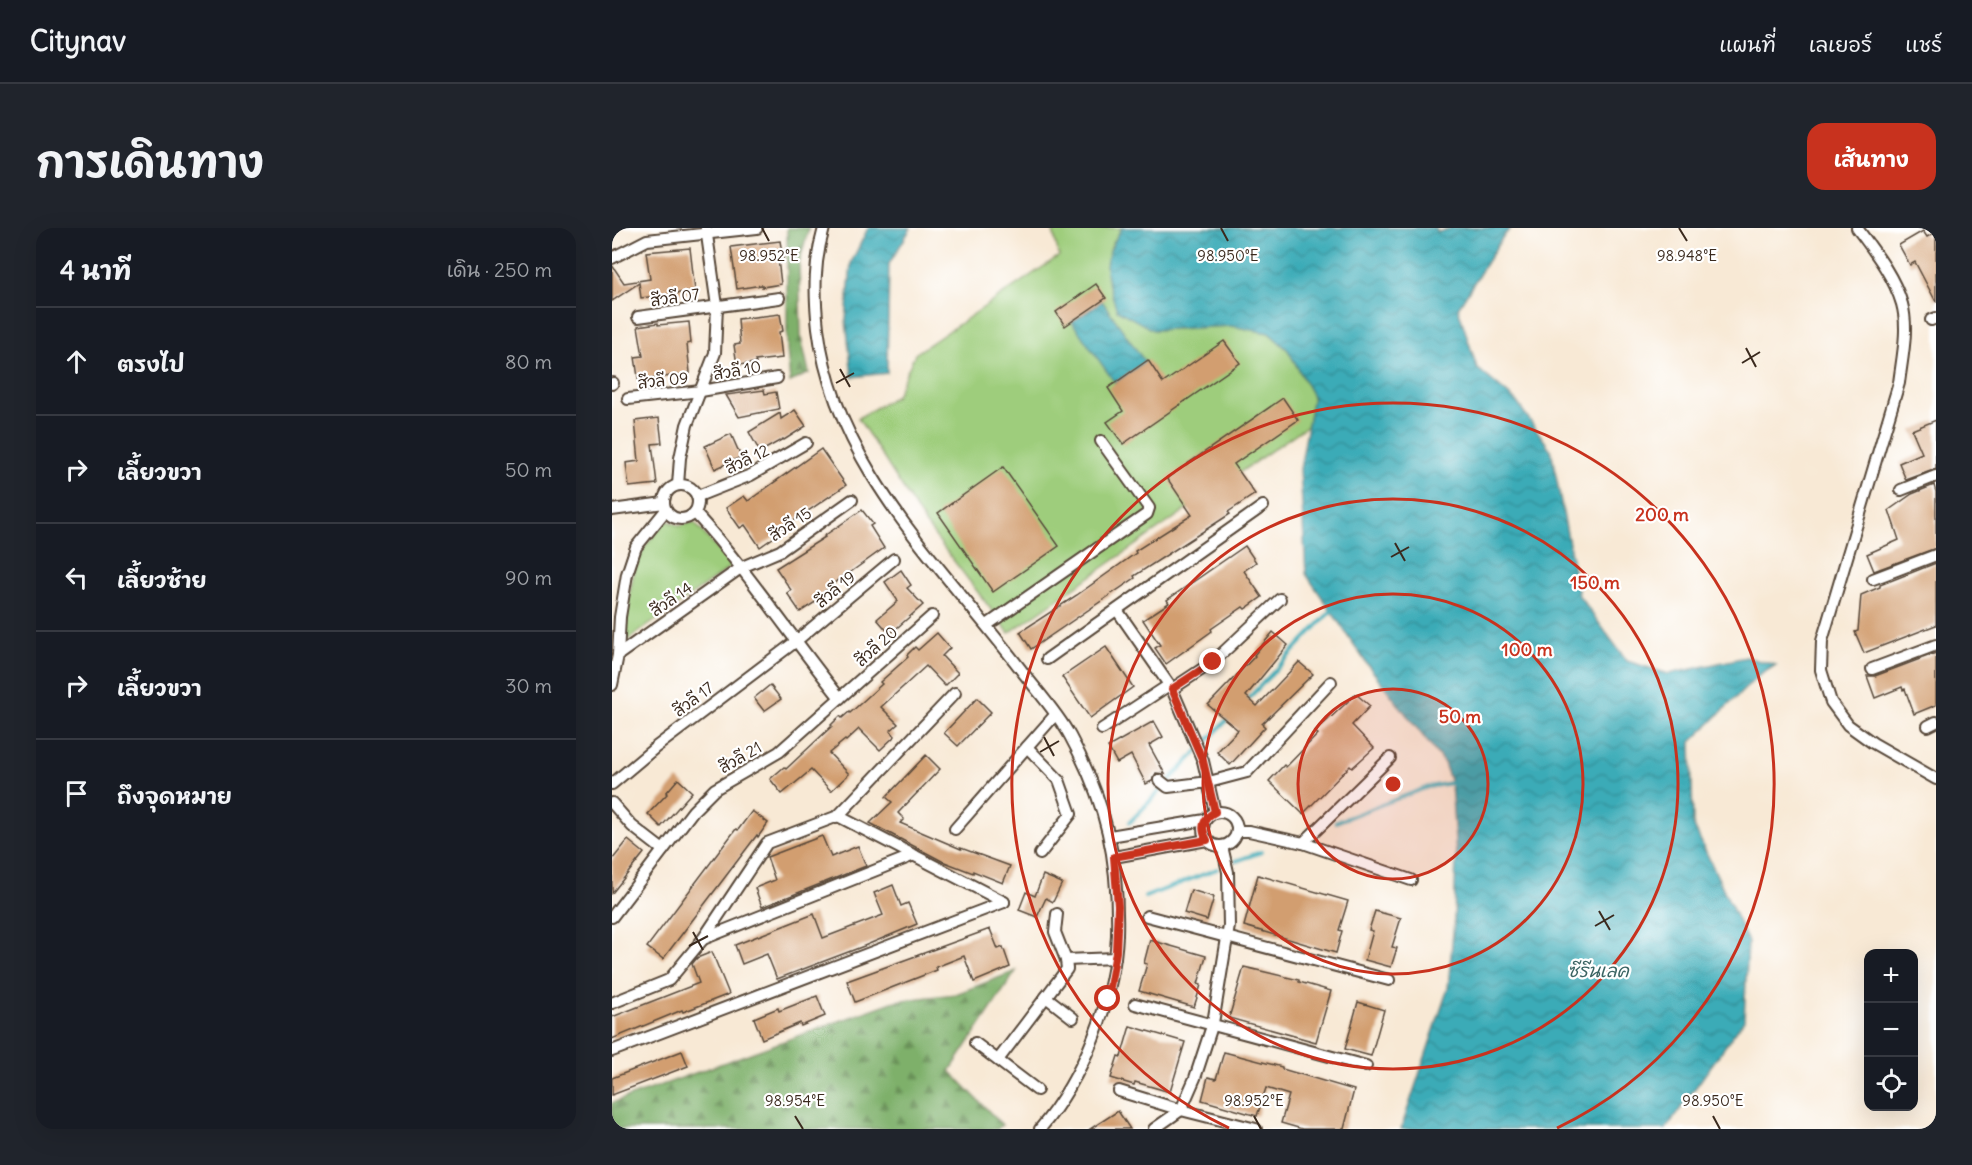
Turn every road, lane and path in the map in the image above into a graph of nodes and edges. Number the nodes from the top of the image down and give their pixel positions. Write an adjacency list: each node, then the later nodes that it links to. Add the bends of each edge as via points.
1 (757, 228): 4 (street)
2 (824, 228): 31 (street, via 817,254 815,303 821,352 836,405 866,467 907,527)
3 (1857, 228): 46 (street, via 1899,297 1905,343 1899,383 1822,641 1821,670 1831,702 1848,725)
4 (706, 231): 5 (street, via 646,240); 7 (street)
5 (612, 258)
6 (779, 298): 7 (street, สีวลี 07)
7 (717, 306): 8 (street, สีวลี 07); 10 (street, via 715,352)
8 (638, 317)
9 (777, 378): 10 (street, สีวลี 10)
10 (701, 391): 11 (street, สีวลี 09); 15 (street, via 687,425)
11 (628, 399)
12 (1101, 441): 31 (street, via 1149,508 1148,514)
13 (806, 443): 17 (street, สีวลี 12, via 751,475)
14 (1936, 476): 16 (street)
15 (678, 485): 17 (street, via 690,487); 20 (street, via 667,492)
16 (1901, 490)
17 (698, 496): 22 (street)
18 (852, 500): 25 (street, สีวลี 15, via 780,551)
19 (1263, 506): 28 (street)
20 (665, 507): 21 (street); 22 (street, via 669,515 680,520); 30 (street, via 636,547)
21 (612, 510)
22 (695, 513): 25 (street)
23 (1936, 555): 26 (street)
24 (894, 559): 32 (street, สีวลี 19)
25 (742, 567): 32 (street); 34 (street, สีวลี 14)
26 (1873, 579)
27 (1280, 599): 39 (street, via 1213,662)
28 (1117, 609): 35 (street); 39 (street)
29 (932, 616): 41 (street, สีวลี 20)
30 (616, 617): 34 (street)
31 (987, 625): 42 (street)
32 (795, 642): 41 (street); 49 (street, สีวลี 17)
33 (1936, 645): 36 (street)
34 (618, 655): 38 (street)
35 (1047, 659)
36 (1872, 669)
37 (1331, 682): 47 (street, via 1247,772)
38 (612, 685)
39 (1170, 687): 43 (street); 47 (street)
40 (956, 693): 52 (street)
41 (840, 698): 60 (street, สีวลี 21, via 779,752 715,789)
42 (1055, 715): 44 (street); 56 (street, via 1069,733 1087,770)
43 (1102, 729)
44 (1027, 747): 54 (street); 61 (street, via 1059,780 1071,814)
45 (1390, 758): 58 (street)
46 (1936, 779)
47 (1209, 782): 48 (street); 51 (street)
48 (1163, 783)
49 (612, 784)
50 (612, 803): 60 (street, via 632,826)
51 (1215, 812): 53 (street); 55 (street, via 1232,816)
52 (838, 816): 62 (street); 69 (street, via 767,843)
53 (1205, 820): 56 (street); 57 (street)
54 (955, 829)
55 (1238, 831): 58 (street); 59 (street, via 1232,841)
56 (1110, 836): 63 (street)
57 (1207, 840): 59 (street); 63 (street)
58 (1300, 843): 64 (street)
59 (1222, 846): 68 (street, via 1230,900)
60 (663, 850): 67 (street, สีวลี 21)
61 (1040, 854)
62 (914, 855): 69 (street); 79 (street, via 1004,902)
63 (1114, 857): 70 (street, via 1118,906)
64 (1411, 880)
65 (1057, 914): 71 (street, via 1055,932)
66 (1147, 916): 68 (street)
67 (612, 917)
68 (1227, 937): 72 (street); 77 (street)
69 (703, 939): 74 (street, via 669,980)
70 (1115, 958): 71 (street); 85 (street, via 1108,999 1091,1043 1075,1077)
71 (1066, 960): 73 (street, via 1067,969)
72 (1389, 980)
73 (1046, 997): 76 (street); 80 (street)
74 (612, 1003)
75 (1135, 1004): 77 (street)
76 (1073, 1018)
77 (1213, 1023): 81 (street); 84 (street)
78 (975, 1043): 80 (street)
79 (612, 1051)
80 (998, 1060): 82 (street)
81 (1366, 1066)
82 (1037, 1090)
83 (1119, 1091): 84 (street)
84 (1181, 1110): 86 (street); 87 (street)
85 (1040, 1129)
86 (1154, 1129)
87 (1256, 1129)

